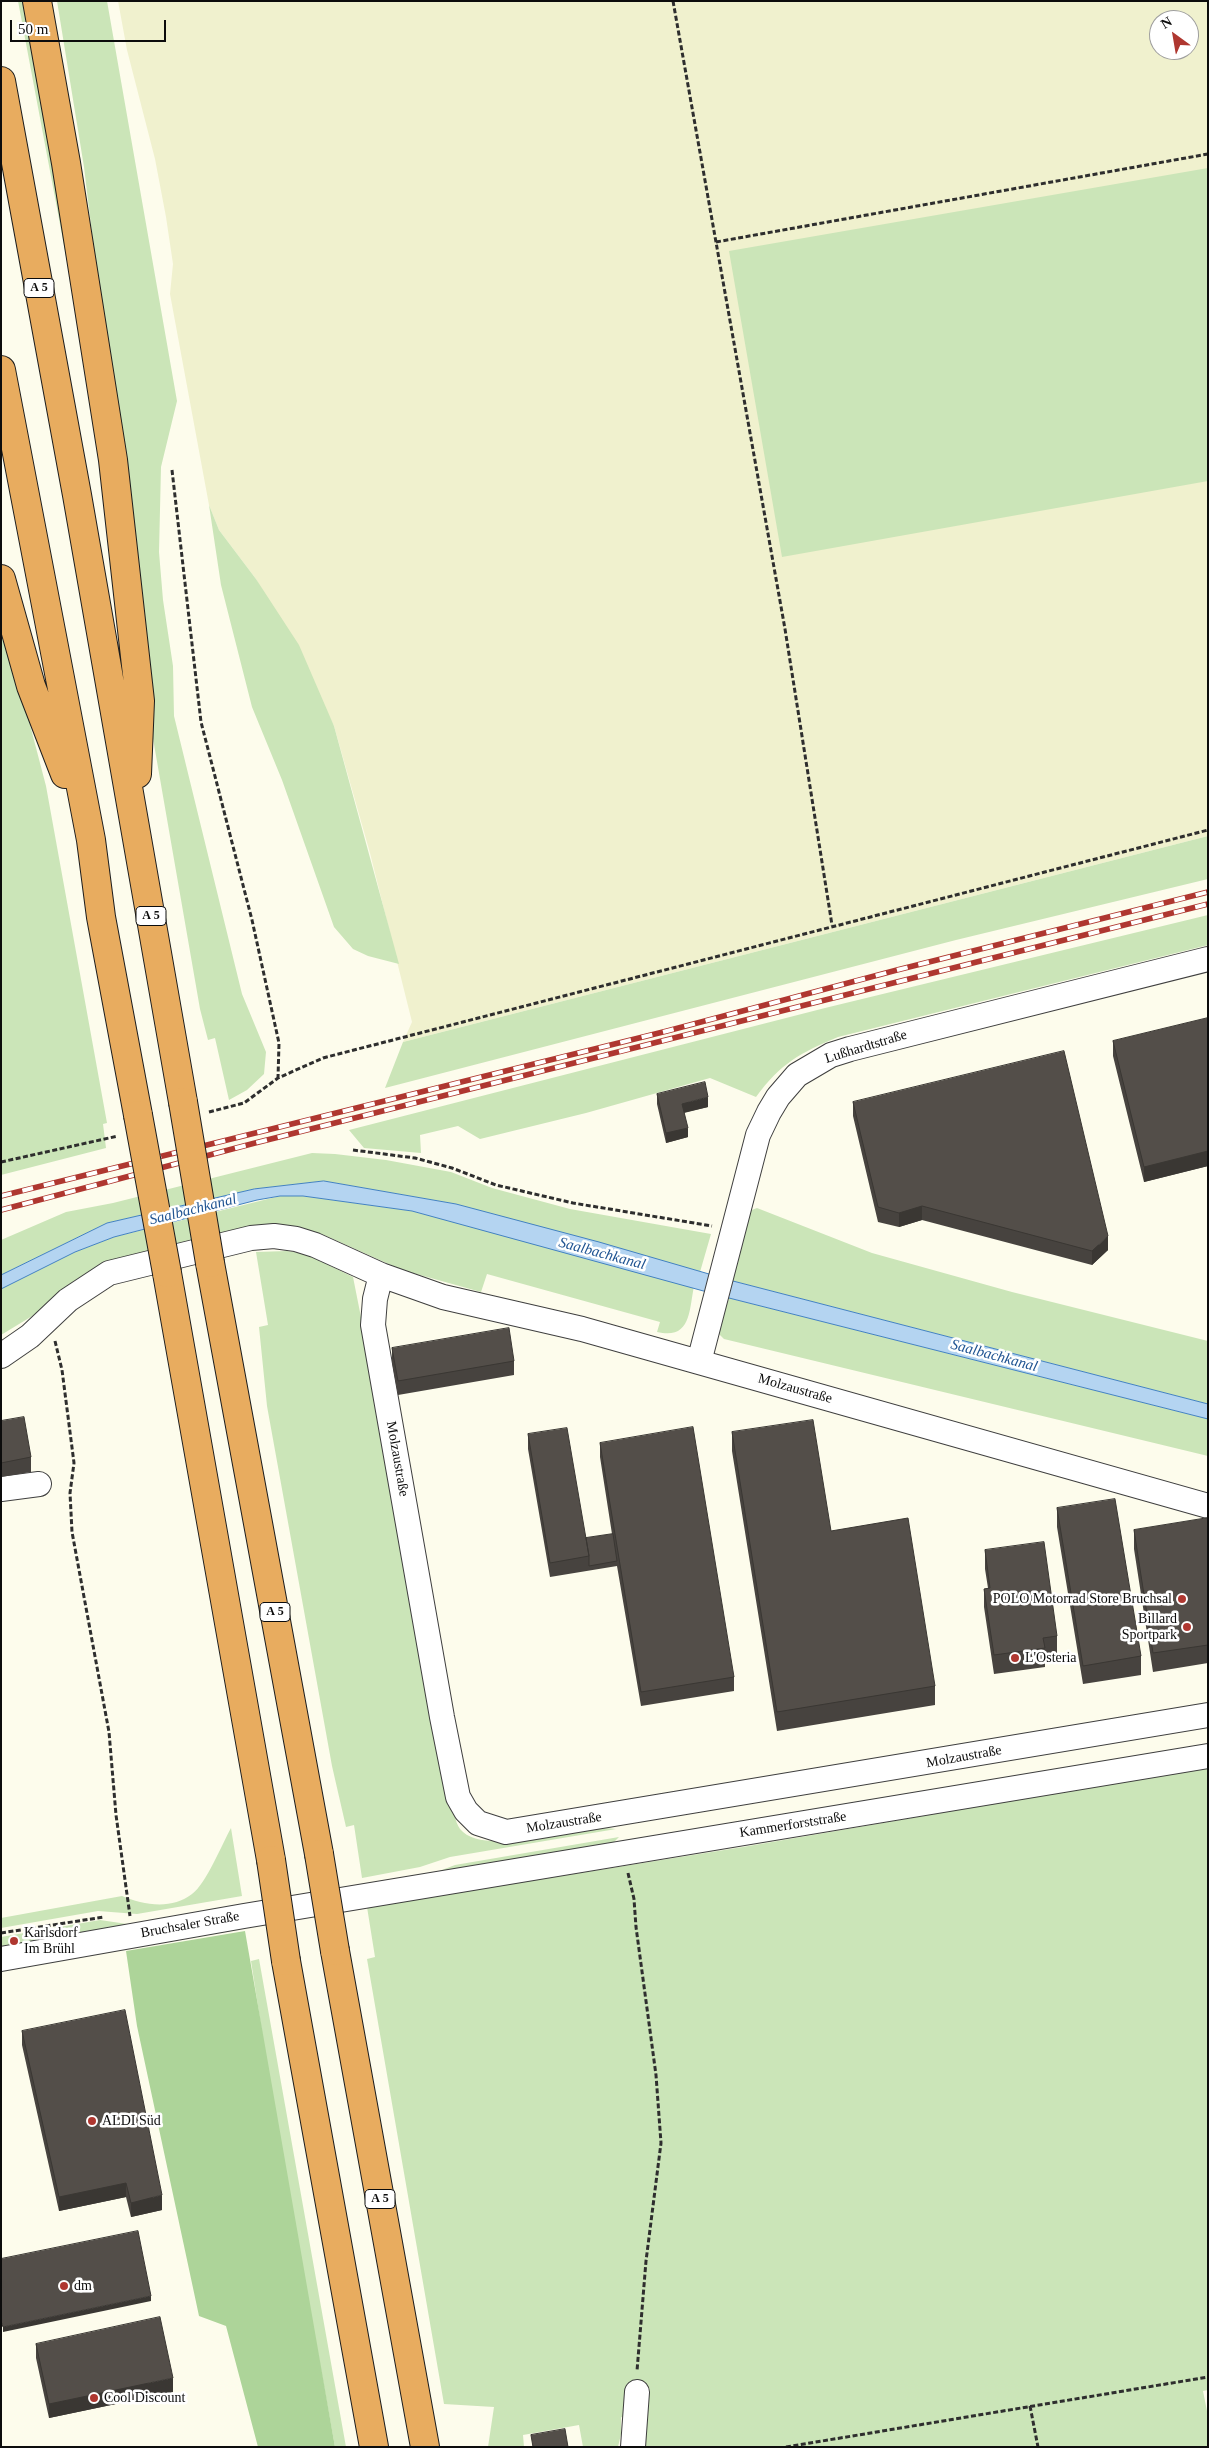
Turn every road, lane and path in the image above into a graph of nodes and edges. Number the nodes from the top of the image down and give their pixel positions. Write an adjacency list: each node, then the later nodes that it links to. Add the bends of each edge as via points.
1 (37, 1): 9 (highway, via 115,477 140,700)
2 (673, 1): 5 (path)
3 (1, 81): 9 (highway, A 5)
4 (1208, 154): 5 (path)
5 (716, 242): 12 (path, via 785,629)
6 (1, 370): 11 (highway)
7 (172, 470): 14 (path, via 201,722 273,1015 279,1043)
8 (1, 579): 11 (highway, via 31,686)
9 (134, 828): 20 (highway, A 5, bridge, via 183,1102)
10 (1208, 830): 12 (path)
11 (90, 840): 16 (highway)
12 (832, 925): 14 (path, via 323,1058)
13 (1208, 960): 19 (street, Lußhardtstraße, via 850,1049 810,1066 797,1075 778,1097 758,1135)
14 (278, 1078): 15 (path, via 244,1103)
15 (207, 1113)
16 (131, 1124): 18 (path); 39 (highway, bridge, via 167,1273)
17 (353, 1150): 19 (path, via 415,1158 496,1185 573,1203)
18 (1, 1162)
19 (733, 1230): 24 (street, Lußhardtstraße)
20 (201, 1257): 21 (street, Molzaustraße, via 251,1238 274,1236 315,1244); 22 (street, Molzaustraße, via 109,1273 68,1300); 40 (highway, A 5, bridge, via 319,1854)
21 (381, 1275): 24 (street, Molzaustraße, via 443,1296 582,1329); 28 (street, Molzaustraße, via 373,1325 442,1717 458,1797 478,1823 506,1832)
22 (50, 1317): 23 (street, Molzaustraße); 33 (path, via 62,1370 74,1462 70,1493 72,1532 109,1732 116,1815)
23 (1, 1356)
24 (699, 1362): 27 (street, Molzaustraße)
25 (39, 1484): 26 (street)
26 (1, 1489)
27 (1208, 1506)
28 (1208, 1715)
29 (1208, 1756): 30 (street, Kammerforststraße)
30 (624, 1853): 31 (street, Kammerforststraße); 37 (path, via 634,1900 656,2075 661,2143 638,2352)
31 (379, 1894): 35 (street, Bruchsaler Straße)
32 (99, 1916): 34 (path)
33 (131, 1919)
34 (1, 1933)
35 (1, 1959)
36 (1208, 2377): 38 (path)
37 (637, 2392): 41 (street)
38 (1030, 2406): 42 (path); 43 (path)
39 (374, 2447)
40 (425, 2447)
41 (633, 2447)
42 (786, 2447)
43 (1038, 2447)

